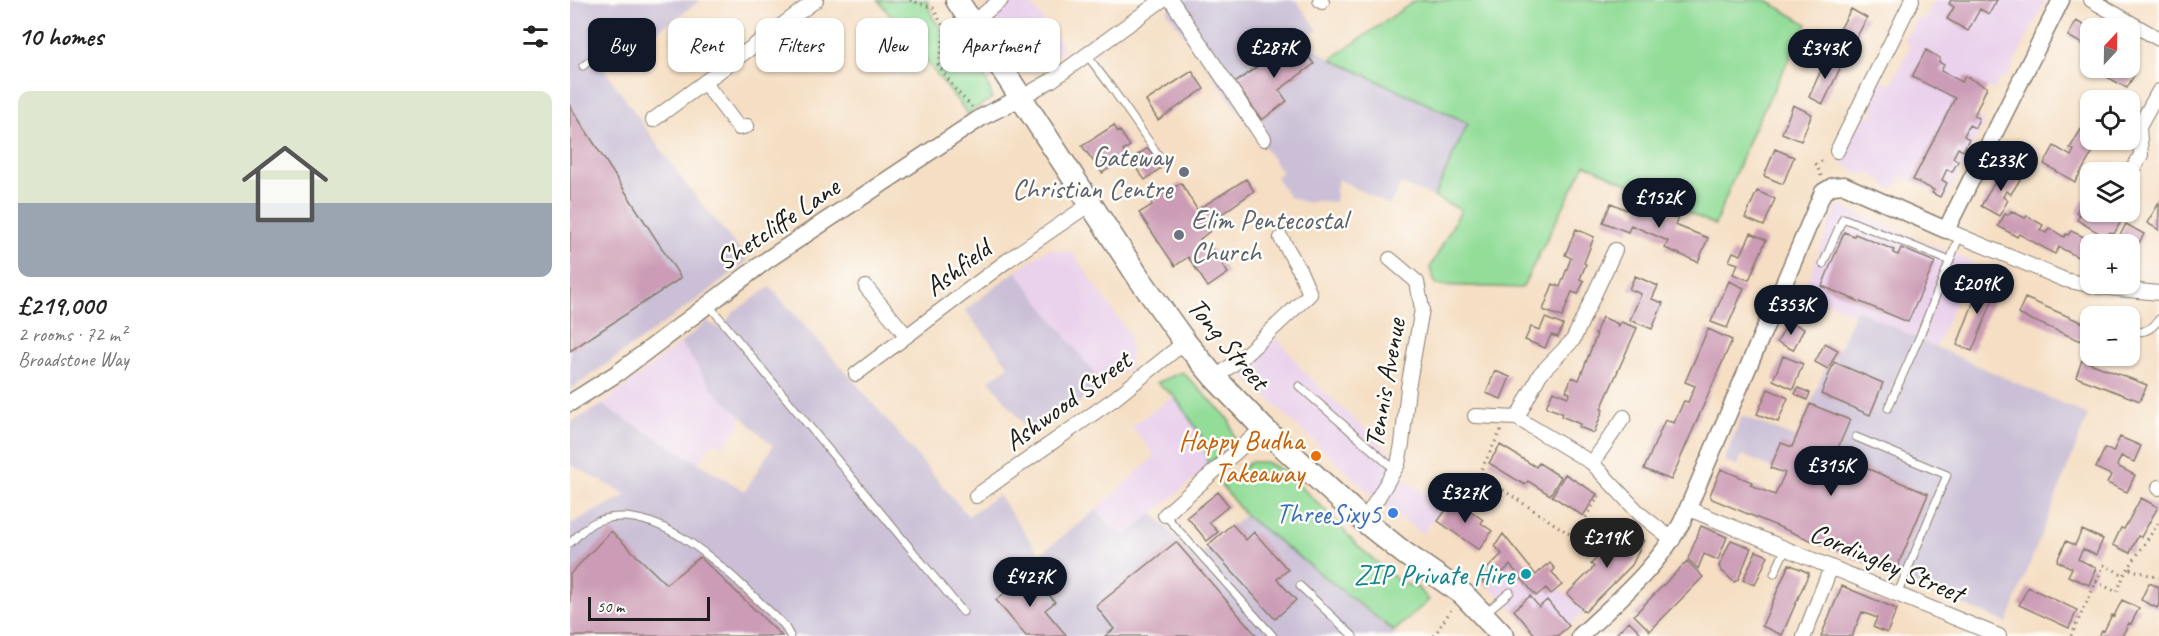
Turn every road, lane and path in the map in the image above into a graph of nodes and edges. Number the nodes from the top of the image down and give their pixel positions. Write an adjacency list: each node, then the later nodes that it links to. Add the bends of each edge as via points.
1 (816, 0): 17 (street)
2 (910, 0): 20 (path, via 933,8 945,30 938,64 954,88)
3 (957, 0): 10 (highway, Tong Street)
4 (1001, 0): 11 (street)
5 (1162, 0): 13 (street)
6 (1170, 0): 23 (street)
7 (1912, 0): 24 (street)
8 (2061, 0): 29 (street)
9 (2093, 0): 12 (street)
10 (969, 18)
11 (978, 18)
12 (2159, 39)
13 (1086, 54): 19 (street); 26 (lane)
14 (588, 62): 15 (lane)
15 (583, 66)
16 (1005, 72): 19 (highway, Tong Street)
17 (704, 82): 21 (street); 22 (street, via 738,128)
18 (2159, 91): 25 (street, via 2139,127 2141,155)
19 (1022, 98): 20 (street, Shetcliffe Lane); 28 (highway, Tong Street)
20 (982, 117): 37 (street, Shetcliffe Lane, via 767,260)
21 (653, 120)
22 (747, 126)
23 (1264, 138)
24 (1837, 151): 27 (path, via 1816,164)
25 (2137, 162)
26 (1164, 163)
27 (1827, 188): 29 (street, via 1844,185); 56 (street)
28 (1090, 204): 40 (street, Ashfield); 41 (highway, Tong Street)
29 (1953, 232): 33 (lane); 36 (street, via 2065,280)
30 (1281, 238): 43 (street, via 1310,294)
31 (1615, 250): 49 (street, via 1573,340 1540,374)
32 (1390, 259): 53 (street, Tennis Avenue, via 1417,282 1422,309 1402,444)
33 (1950, 261): 34 (lane, via 1843,218); 46 (lane)
34 (1824, 264)
35 (866, 286): 40 (street)
36 (2159, 293)
37 (708, 304): 45 (street, Shetcliffe Lane, via 619,372); 73 (lane)
38 (2159, 319): 39 (lane)
39 (2140, 332)
40 (906, 335): 42 (street, Ashfield)
41 (1185, 342): 43 (highway, Tong Street); 55 (street, Ashwood Street, via 1114,399)
42 (856, 374)
43 (1215, 378): 50 (highway, Tong Street)
44 (1299, 386): 53 (lane)
45 (570, 403)
46 (1888, 408)
47 (1476, 416): 49 (street)
48 (1624, 417): 52 (street)
49 (1512, 418): 52 (street); 54 (path, via 1479,474 1574,537)
50 (1263, 428): 57 (street); 58 (highway, Tong Street)
51 (1857, 437): 72 (lane, via 1947,475)
52 (1592, 463): 54 (street)
53 (1394, 469): 58 (street, Tennis Avenue)
54 (1608, 480): 60 (street, via 1640,514)
55 (976, 496)
56 (1689, 509): 60 (street); 62 (street, Cordingley Street)
57 (1165, 515): 77 (lane)
58 (1364, 521): 71 (highway, Tong Street)
59 (2159, 522): 64 (path)
60 (1673, 540): 81 (street)
61 (570, 543): 76 (lane, via 592,523 610,518 636,518 660,525 716,563 784,625)
62 (1786, 548): 63 (street, Cordingley Street); 65 (lane)
63 (1831, 567): 72 (street, Cordingley Street); 82 (street)
64 (2130, 569): 66 (path); 67 (path)
65 (1774, 574)
66 (2124, 575): 68 (path, via 2103,566); 68 (path, via 2117,592)
67 (2159, 578)
68 (2096, 582): 84 (path)
69 (1300, 586): 78 (lane)
70 (1510, 592): 74 (lane)
71 (1462, 594): 74 (highway, Tong Street); 79 (path)
72 (1897, 595): 75 (street, Cordingley Street)
73 (963, 612)
74 (1483, 614): 80 (highway, Tong Street)
75 (1972, 631): 83 (street, Cordingley Street)
76 (790, 636)
77 (1273, 636)
78 (1353, 636)
79 (1434, 636)
80 (1503, 636)
81 (1580, 636)
82 (1804, 636)
83 (1999, 636)
84 (2071, 636)

